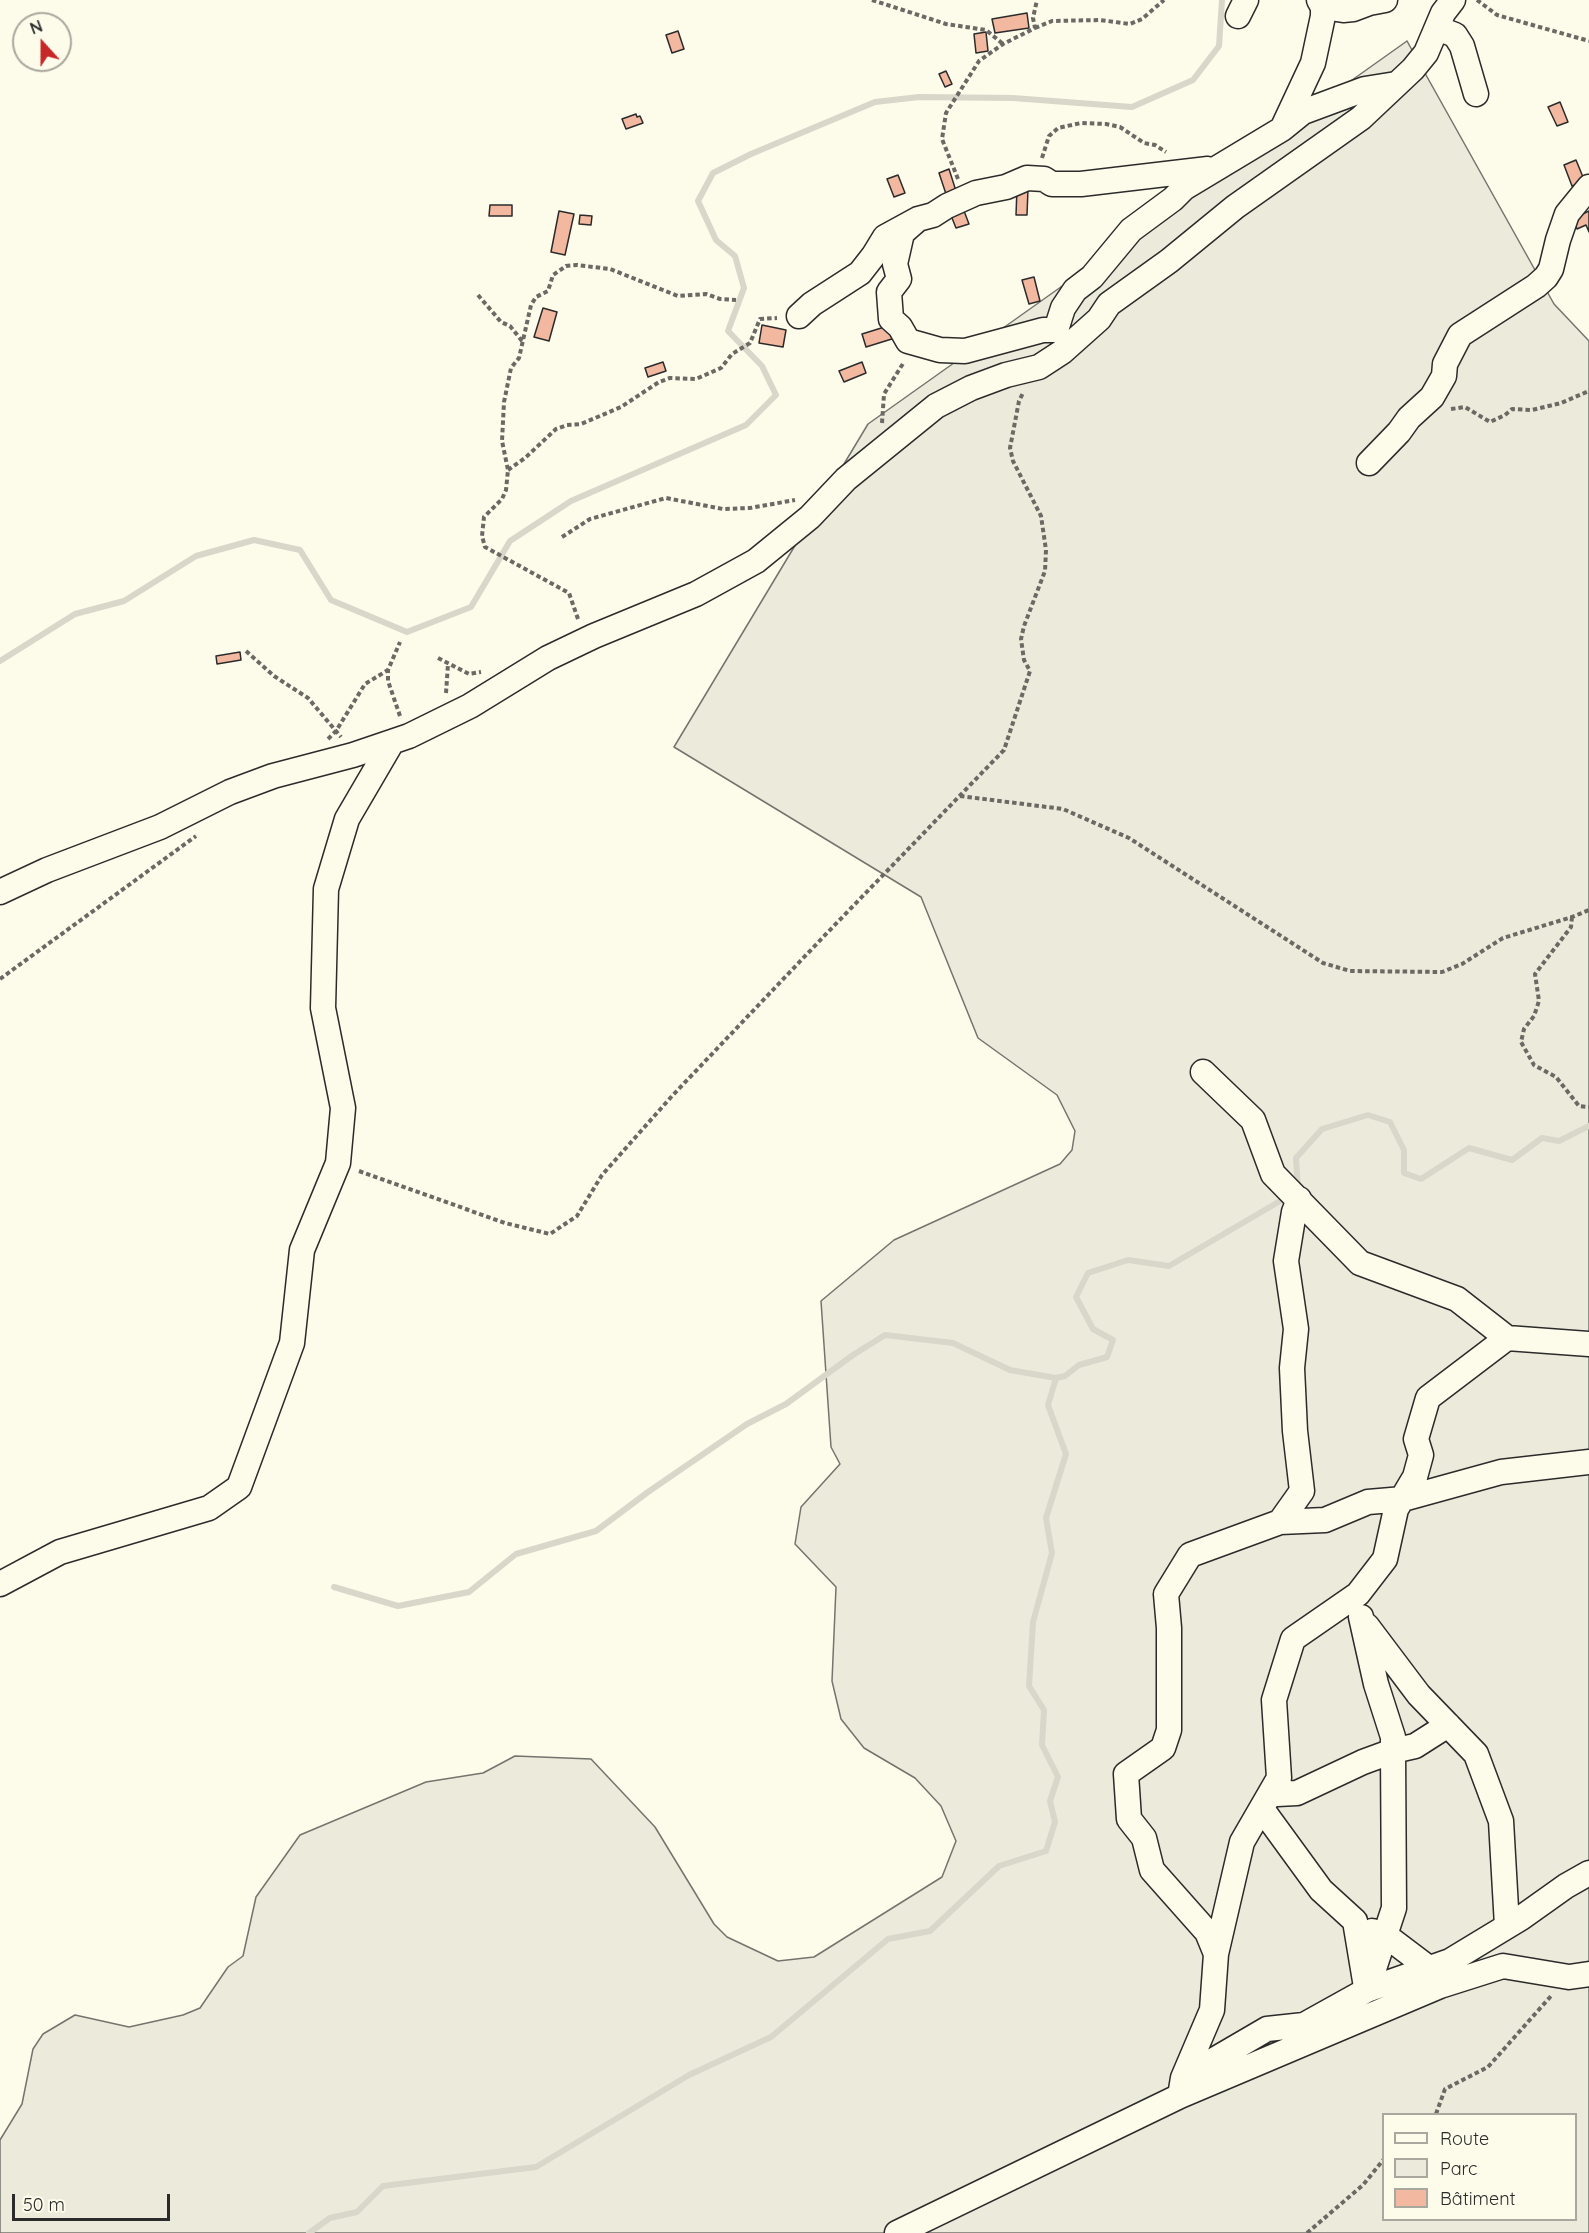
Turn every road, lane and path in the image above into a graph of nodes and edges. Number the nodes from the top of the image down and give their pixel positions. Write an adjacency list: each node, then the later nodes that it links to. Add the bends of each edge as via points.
1 (872, 0): 11 (path, via 946,24 986,30)
2 (1037, 0): 8 (path)
3 (1164, 0): 8 (path, via 1130,24 1052,21)
4 (1385, 0): 7 (street, via 1353,9)
5 (1453, 0): 9 (street)
6 (1477, 0): 10 (path, via 1497,15)
7 (1321, 3): 14 (street, via 1323,16 1313,63)
8 (1035, 28): 11 (path)
9 (1437, 28): 12 (street, via 1426,53); 13 (street, via 1455,35 1462,46)
10 (1589, 41)
11 (1003, 44): 19 (path, via 979,61 946,113 942,139)
12 (1396, 84): 14 (street, via 1365,88 1325,102 1303,112); 23 (street, via 1361,118 1235,207)
13 (1476, 94)
14 (1282, 129): 15 (street)
15 (1219, 167): 16 (street); 25 (street, via 1184,188 1131,230 1092,277 1075,290 1062,308)
16 (1184, 172): 17 (street, via 1081,184 1052,184); 17 (path, via 1175,159 1120,127 1081,123 1058,128 1049,136 1042,155)
17 (1044, 179): 19 (street, via 1027,178)
18 (1589, 187): 31 (street, via 1567,214 1546,277 1460,335)
19 (965, 197): 20 (street)
20 (918, 219): 24 (street, via 885,237 860,273); 27 (street, via 902,233 895,264 899,279 889,292 891,319 908,341)
21 (478, 295): 26 (path)
22 (736, 300): 26 (path, via 706,294 678,296 610,269 566,266 553,275 548,291 531,305)
23 (1109, 304): 25 (street); 28 (street, via 1099,320 1078,339)
24 (799, 316): 34 (path, via 760,319 750,343 732,354 721,368 696,379 670,378 659,382 621,407 581,424 556,429)
25 (1056, 330): 27 (street, via 965,351); 29 (street)
26 (523, 341): 34 (path, via 511,368 504,402 501,441)
27 (918, 345): 32 (path, via 884,394 884,435)
28 (1039, 367): 29 (street); 47 (path, via 1019,401 1010,448 1041,516 1046,550 1044,571 1021,639 1030,671 1004,750)
29 (971, 388): 32 (street, via 936,406)
30 (1589, 391): 31 (path, via 1532,410 1512,409 1490,422 1465,407 1452,410)
31 (1432, 398): 33 (street)
32 (892, 443): 37 (street, via 756,561 696,594)
33 (1369, 463)
34 (508, 470): 37 (path, via 502,499 484,517 485,547 569,593 578,620 590,626)
35 (797, 500): 36 (path, via 723,509 666,498 590,519)
36 (562, 537)
37 (594, 636): 42 (street)
38 (400, 642): 41 (path)
39 (246, 651): 43 (path, via 274,676 308,698)
40 (438, 658): 42 (path, via 469,674 499,670)
41 (388, 670): 43 (path, via 365,684); 44 (path)
42 (520, 676): 44 (street, via 452,716)
43 (336, 731): 45 (path); 46 (path)
44 (400, 739): 45 (street); 55 (street, via 347,819 326,888 323,1008 343,1108)
45 (361, 753): 46 (street)
46 (299, 770): 49 (street, via 230,792 160,827)
47 (959, 796): 51 (path, via 1063,809 1129,838 1323,963 1350,971 1442,972 1503,938); 55 (path, via 672,1096 602,1175 577,1215 550,1234 505,1224)
48 (198, 835): 52 (path)
49 (0, 892)
50 (1589, 910): 51 (path)
51 (1572, 917): 54 (path, via 1571,927 1535,974 1539,1001 1521,1042 1534,1065 1556,1077 1579,1106)
52 (0, 979)
53 (1203, 1072): 56 (street, via 1253,1120 1274,1174)
54 (1589, 1107)
55 (338, 1164): 62 (street, via 302,1250 292,1343 239,1487 209,1508 60,1552)
56 (1299, 1198): 57 (street, via 1360,1263 1457,1299); 61 (street, via 1286,1261 1296,1329 1292,1368 1302,1491)
57 (1507, 1338): 58 (street); 60 (street, via 1428,1398 1416,1439 1421,1455)
58 (1589, 1344)
59 (1589, 1462): 60 (street, via 1502,1472)
60 (1403, 1499): 61 (street, via 1368,1502 1325,1520); 63 (street, via 1396,1509 1385,1559 1358,1594)
61 (1280, 1521): 71 (street, via 1190,1556 1166,1594 1169,1730 1162,1748 1126,1774 1129,1819 1144,1838 1152,1870 1207,1932)
62 (0, 1584)
63 (1355, 1609): 64 (street, via 1419,1695); 65 (street, via 1393,1737); 66 (street, via 1293,1639 1274,1700 1279,1778)
64 (1448, 1725): 65 (street, via 1415,1746); 69 (street, via 1476,1754 1501,1821)
65 (1393, 1751): 66 (street, via 1297,1792 1277,1794); 70 (street, via 1394,1908)
66 (1267, 1800): 68 (street, via 1321,1890); 71 (street, via 1242,1842)
67 (1589, 1873): 69 (street)
68 (1355, 1925): 70 (street); 74 (street)
69 (1507, 1926): 72 (street)
70 (1384, 1935): 72 (street); 74 (street)
71 (1216, 1954): 75 (street, via 1212,2010)
72 (1430, 1969): 74 (street)
73 (1579, 1976): 75 (street, via 1503,1966 1440,1986); 76 (path, via 1488,2067 1445,2089)
74 (1367, 1990): 75 (street, via 1304,2025 1267,2029)
75 (1182, 2087): 78 (street)
76 (1437, 2113)
77 (1382, 2160): 79 (path, via 1363,2185)
78 (897, 2233)
79 (1307, 2233)

